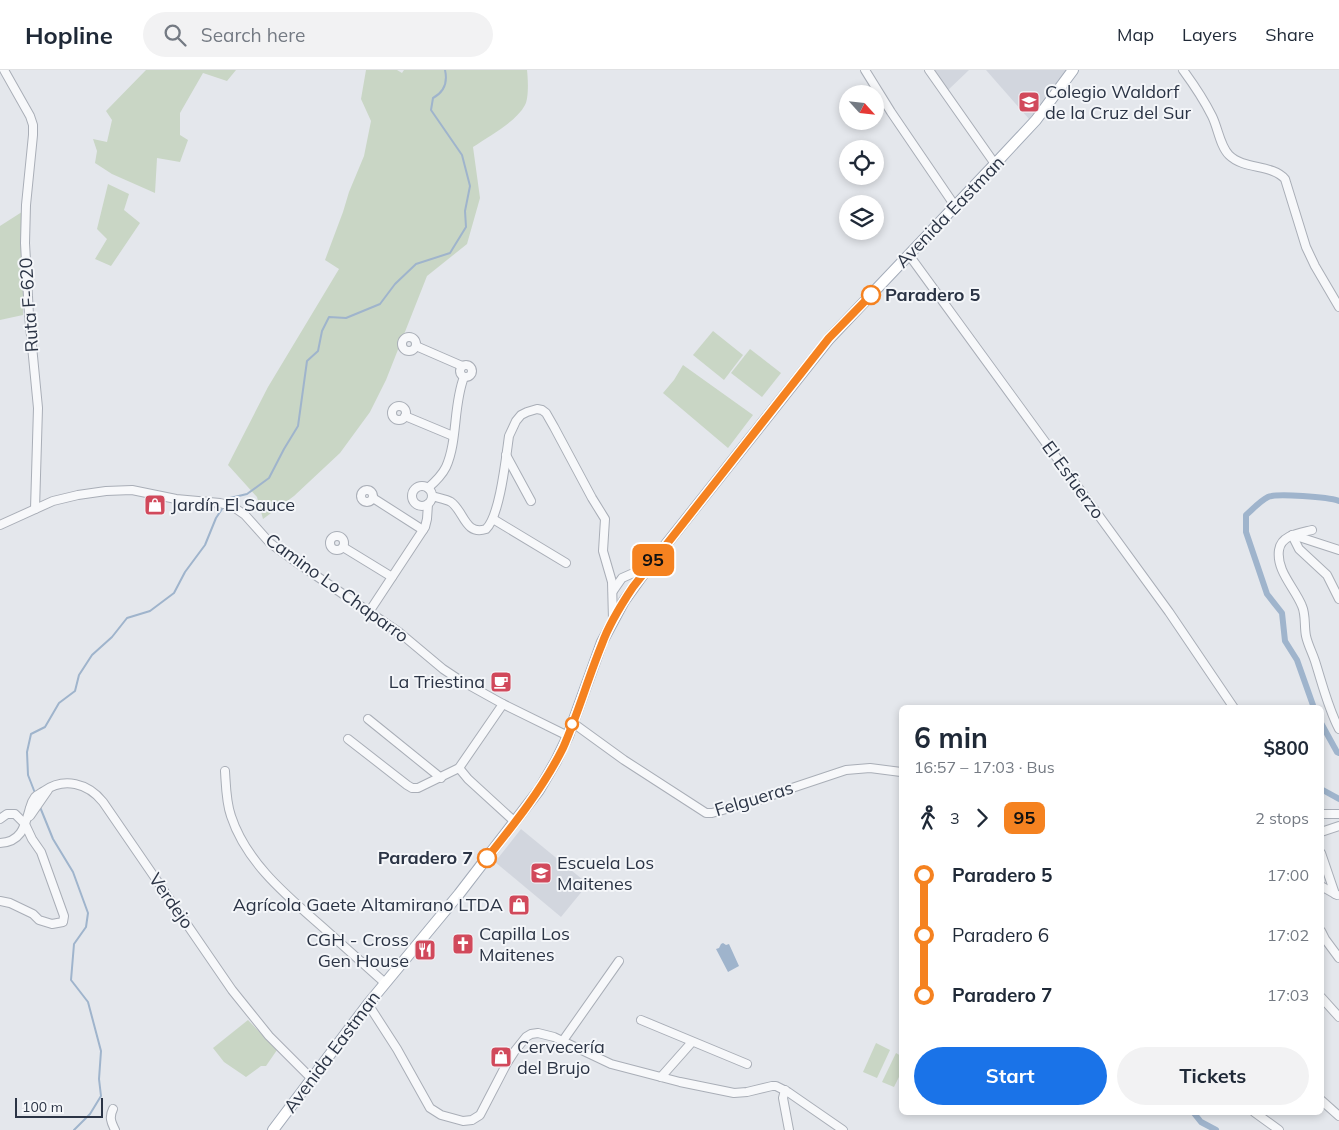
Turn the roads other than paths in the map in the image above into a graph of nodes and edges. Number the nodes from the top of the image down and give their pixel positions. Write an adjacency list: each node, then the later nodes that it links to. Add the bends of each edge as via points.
1 (4, 70): 19 (street, Ruta F-620, via 33,125 25,243 38,408)
2 (865, 70): 7 (street)
3 (930, 70): 6 (street)
4 (1073, 70): 6 (main road, Avenida Eastman, via 1036,120)
5 (1183, 70): 9 (street, via 1207,106 1230,156 1238,162 1276,172 1285,180 1306,247)
6 (996, 164): 7 (main road, Avenida Eastman)
7 (955, 206): 8 (main road, Avenida Eastman)
8 (909, 255): 28 (main road, Avenida Eastman, via 829,338); 37 (street, El Esfuerzo, via 1170,612)
9 (1339, 307)
10 (416, 346): 12 (street, via 462,366 468,365 472,370 471,376 464,377 460,386)
11 (405, 416): 12 (street)
12 (453, 436): 14 (street, via 446,466)
13 (506, 455): 17 (street); 20 (street); 29 (street, via 516,421 527,412 542,410 605,519 603,550)
14 (428, 488): 15 (street); 18 (street, via 419,487 413,497 417,504)
15 (432, 496): 18 (street); 20 (street, via 452,502 473,529 486,529)
16 (373, 498): 22 (street)
17 (530, 501)
18 (428, 504): 22 (street)
19 (35, 509): 21 (street); 34 (street, Camino Lo Chaparro, via 78,495 132,490 176,499 220,502 245,515 270,544)
20 (493, 519): 27 (street)
21 (0, 525)
22 (423, 530): 31 (street)
23 (1312, 530): 24 (street)
24 (1292, 535): 26 (street); 33 (street, via 1299,549 1327,575); 40 (street, via 1278,549 1282,570 1302,606 1305,634)
25 (343, 547): 31 (street)
26 (1339, 550)
27 (566, 564)
28 (649, 566): 30 (street); 35 (main road, Avenida Eastman)
29 (609, 570): 30 (street); 32 (street)
30 (628, 574): 32 (street)
31 (392, 577): 34 (street)
32 (612, 593): 35 (street)
33 (1339, 599)
34 (368, 612): 36 (street, Camino Lo Chaparro, via 409,639 443,669)
35 (613, 620): 39 (main road, Avenida Eastman)
36 (503, 704): 41 (street, Camino Lo Chaparro); 43 (street)
37 (1232, 705)
38 (368, 719): 46 (street)
39 (573, 722): 41 (main road, Avenida Eastman); 45 (street, Felgueras, via 624,760 706,813 762,799 846,770 870,768)
40 (1339, 729)
41 (568, 736): 50 (main road, Avenida Eastman, via 544,782)
42 (348, 739): 46 (street, via 412,788)
43 (459, 768): 46 (street); 50 (street)
44 (225, 771): 62 (street, via 231,817 254,860)
45 (899, 772)
46 (441, 778)
47 (1324, 814): 48 (street)
48 (1339, 814)
49 (0, 819): 51 (street, via 7,814 16,814)
50 (515, 822): 62 (main road, Avenida Eastman)
51 (25, 824): 54 (street, via 16,838); 58 (street, via 41,852 64,916 63,922 52,924 39,920 33,914); 71 (street, Verdejo, via 49,788 65,783 91,790 232,990 269,1036)
52 (1339, 826): 53 (street)
53 (1324, 831)
54 (0, 843)
55 (1324, 861): 57 (street)
56 (1324, 888): 57 (street)
57 (1337, 895)
58 (0, 901)
59 (1324, 937): 60 (street)
60 (1339, 958)
61 (619, 961): 67 (street)
62 (385, 984): 64 (main road, Avenida Eastman)
63 (1324, 1000): 65 (street)
64 (368, 1004): 67 (street, via 430,1108 463,1121 480,1115 507,1063 531,1034 542,1033); 71 (main road, Avenida Eastman)
65 (1339, 1017)
66 (641, 1020): 68 (street)
67 (562, 1042): 70 (street, via 611,1064)
68 (692, 1042): 69 (street); 70 (street)
69 (746, 1064)
70 (661, 1077): 72 (street, via 734,1093 772,1086)
71 (312, 1079): 78 (main road, Avenida Eastman)
72 (785, 1090): 79 (street, via 783,1098); 80 (street)
73 (1324, 1103): 76 (street)
74 (113, 1108): 77 (street, via 110,1115)
75 (1258, 1115): 81 (street)
76 (1339, 1116)
77 (115, 1130)
78 (273, 1130)
79 (789, 1130)
80 (843, 1130)
81 (1279, 1130)

